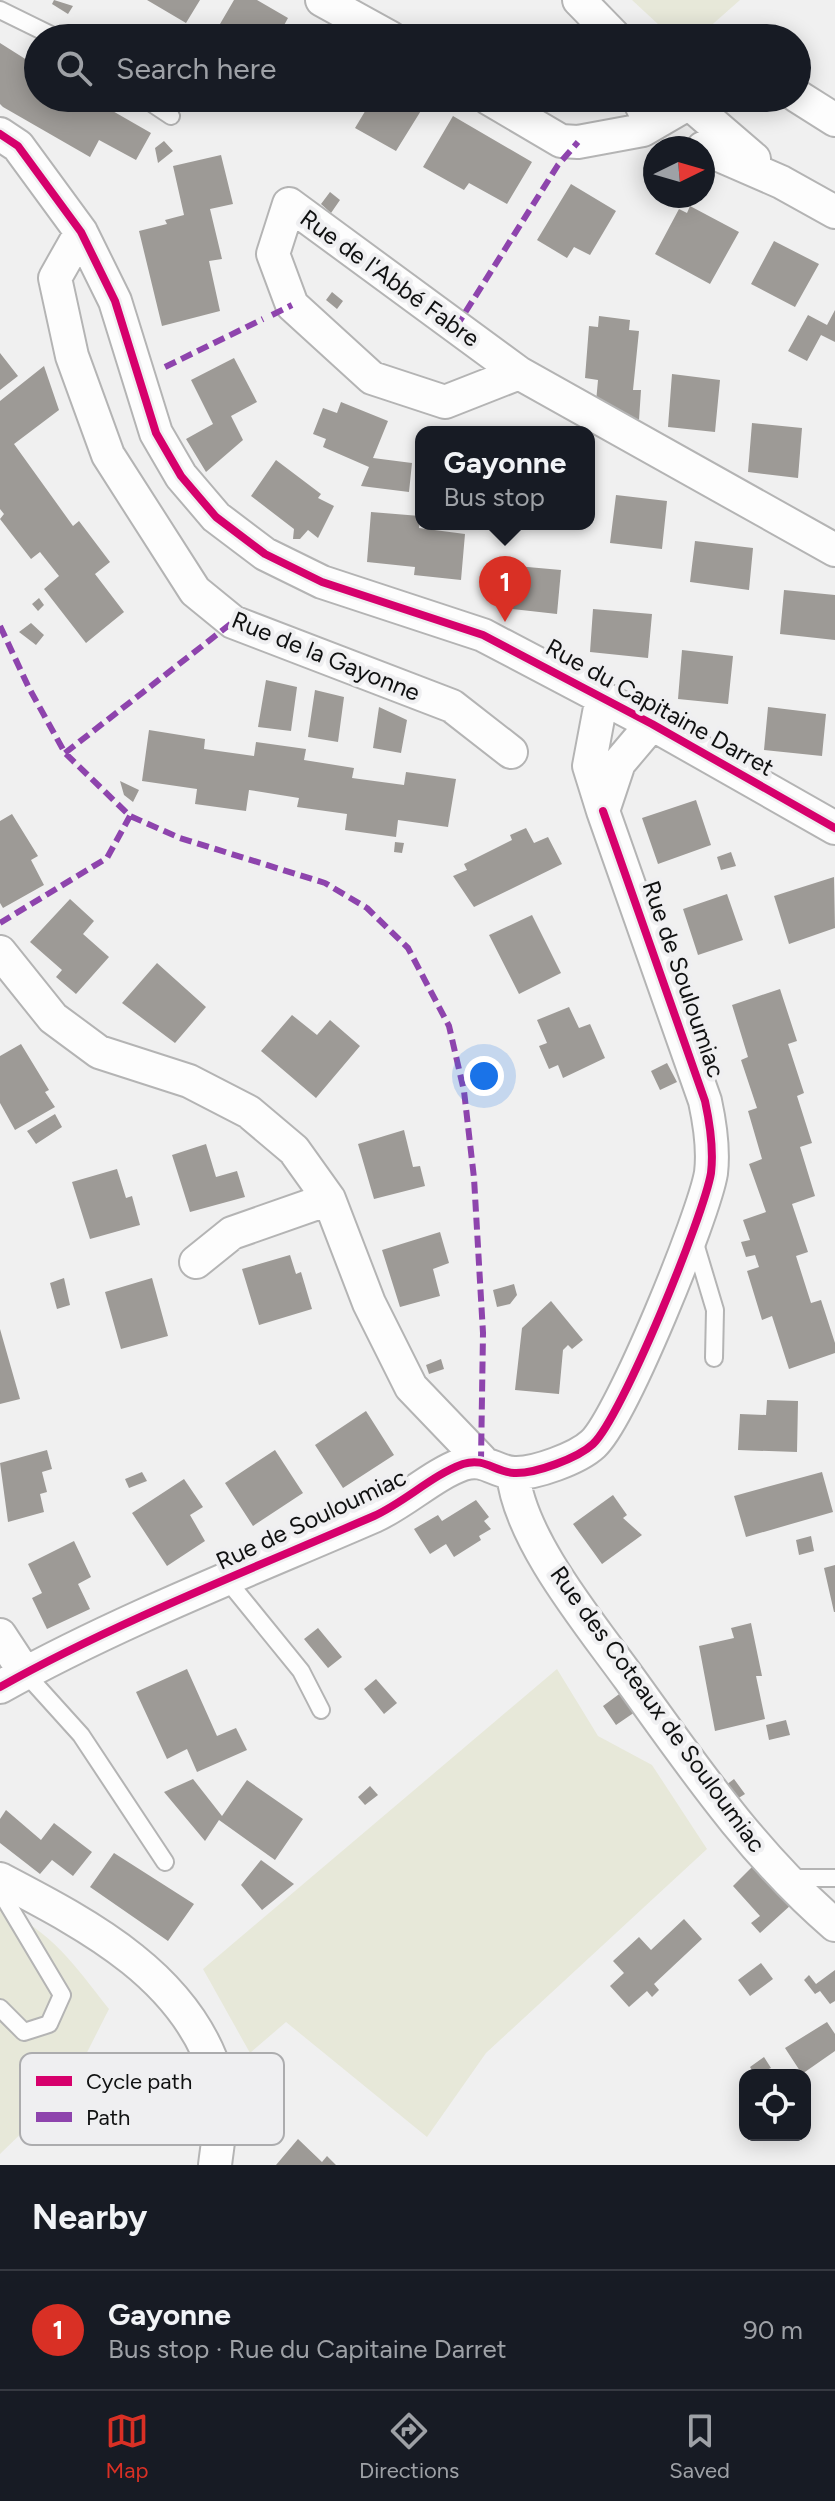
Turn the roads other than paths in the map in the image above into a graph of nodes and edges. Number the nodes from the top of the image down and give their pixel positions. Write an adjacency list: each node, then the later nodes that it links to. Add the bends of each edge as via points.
1 (322, 0): 5 (street)
2 (579, 0): 6 (street)
3 (0, 10): 4 (lane)
4 (28, 24)
5 (366, 24)
6 (601, 24)
7 (811, 105): 13 (street)
8 (165, 112): 12 (lane)
9 (512, 112): 10 (street, via 561,141 578,142)
10 (644, 112): 15 (street)
11 (703, 112): 17 (street)
12 (171, 116)
13 (835, 120)
14 (0, 134): 19 (street, Rue du Capitaine Darret, via 18,146)
15 (683, 136)
16 (715, 153): 17 (street)
17 (781, 182): 18 (street)
18 (835, 212)
19 (81, 232): 22 (street, Rue du Capitaine Darret, via 115,301 156,433 181,476 216,517 265,554 322,582 483,635); 24 (street, Rue de la Gayonne, via 55,278 72,356 108,455 195,591 233,622 452,706)
20 (519, 373): 20 (street, Rue de l'Abbé Fabre, via 456,327 289,204 273,254 292,305 372,378 445,402); 21 (street, Rue de l'Abbé Fabre)
21 (835, 550)
22 (602, 697): 23 (street, Rue du Capitaine Darret); 25 (street, Rue de Souloumiac, via 589,766)
23 (652, 724): 25 (street, via 619,763); 26 (street, Rue du Capitaine Darret)
24 (511, 752)
25 (603, 811): 29 (street, Rue de Souloumiac, via 705,1101 712,1137 711,1174)
26 (835, 828)
27 (0, 952): 28 (street, via 53,1018 99,1052 189,1081 249,1112 294,1150)
28 (329, 1199): 30 (street, via 232,1233); 32 (street, via 369,1303 411,1387)
29 (691, 1231): 31 (lane, via 715,1310); 33 (street, Rue de Souloumiac, via 667,1298 593,1444 549,1467)
30 (196, 1262)
31 (714, 1358)
32 (481, 1460): 33 (street); 34 (street, Rue de Souloumiac, via 461,1465 396,1506)
33 (513, 1473): 39 (street, Rue des Coteaux de Souloumiac, via 524,1520 575,1604 730,1817)
34 (227, 1580): 36 (street, Rue de Souloumiac); 37 (lane, via 301,1671)
35 (0, 1635): 36 (street)
36 (12, 1680): 38 (lane, via 81,1735)
37 (321, 1710)
38 (165, 1862)
39 (784, 1878): 40 (lane); 43 (street, Rue des Coteaux de Souloumiac)
40 (835, 1878)
41 (0, 1879): 45 (street, via 61,1910 129,1955 187,2011)
42 (0, 1891): 44 (lane, via 62,1995 49,2024 24,2032)
43 (835, 1925)
44 (0, 2008)
45 (206, 2053)
46 (216, 2145): 47 (street)
47 (215, 2165)

